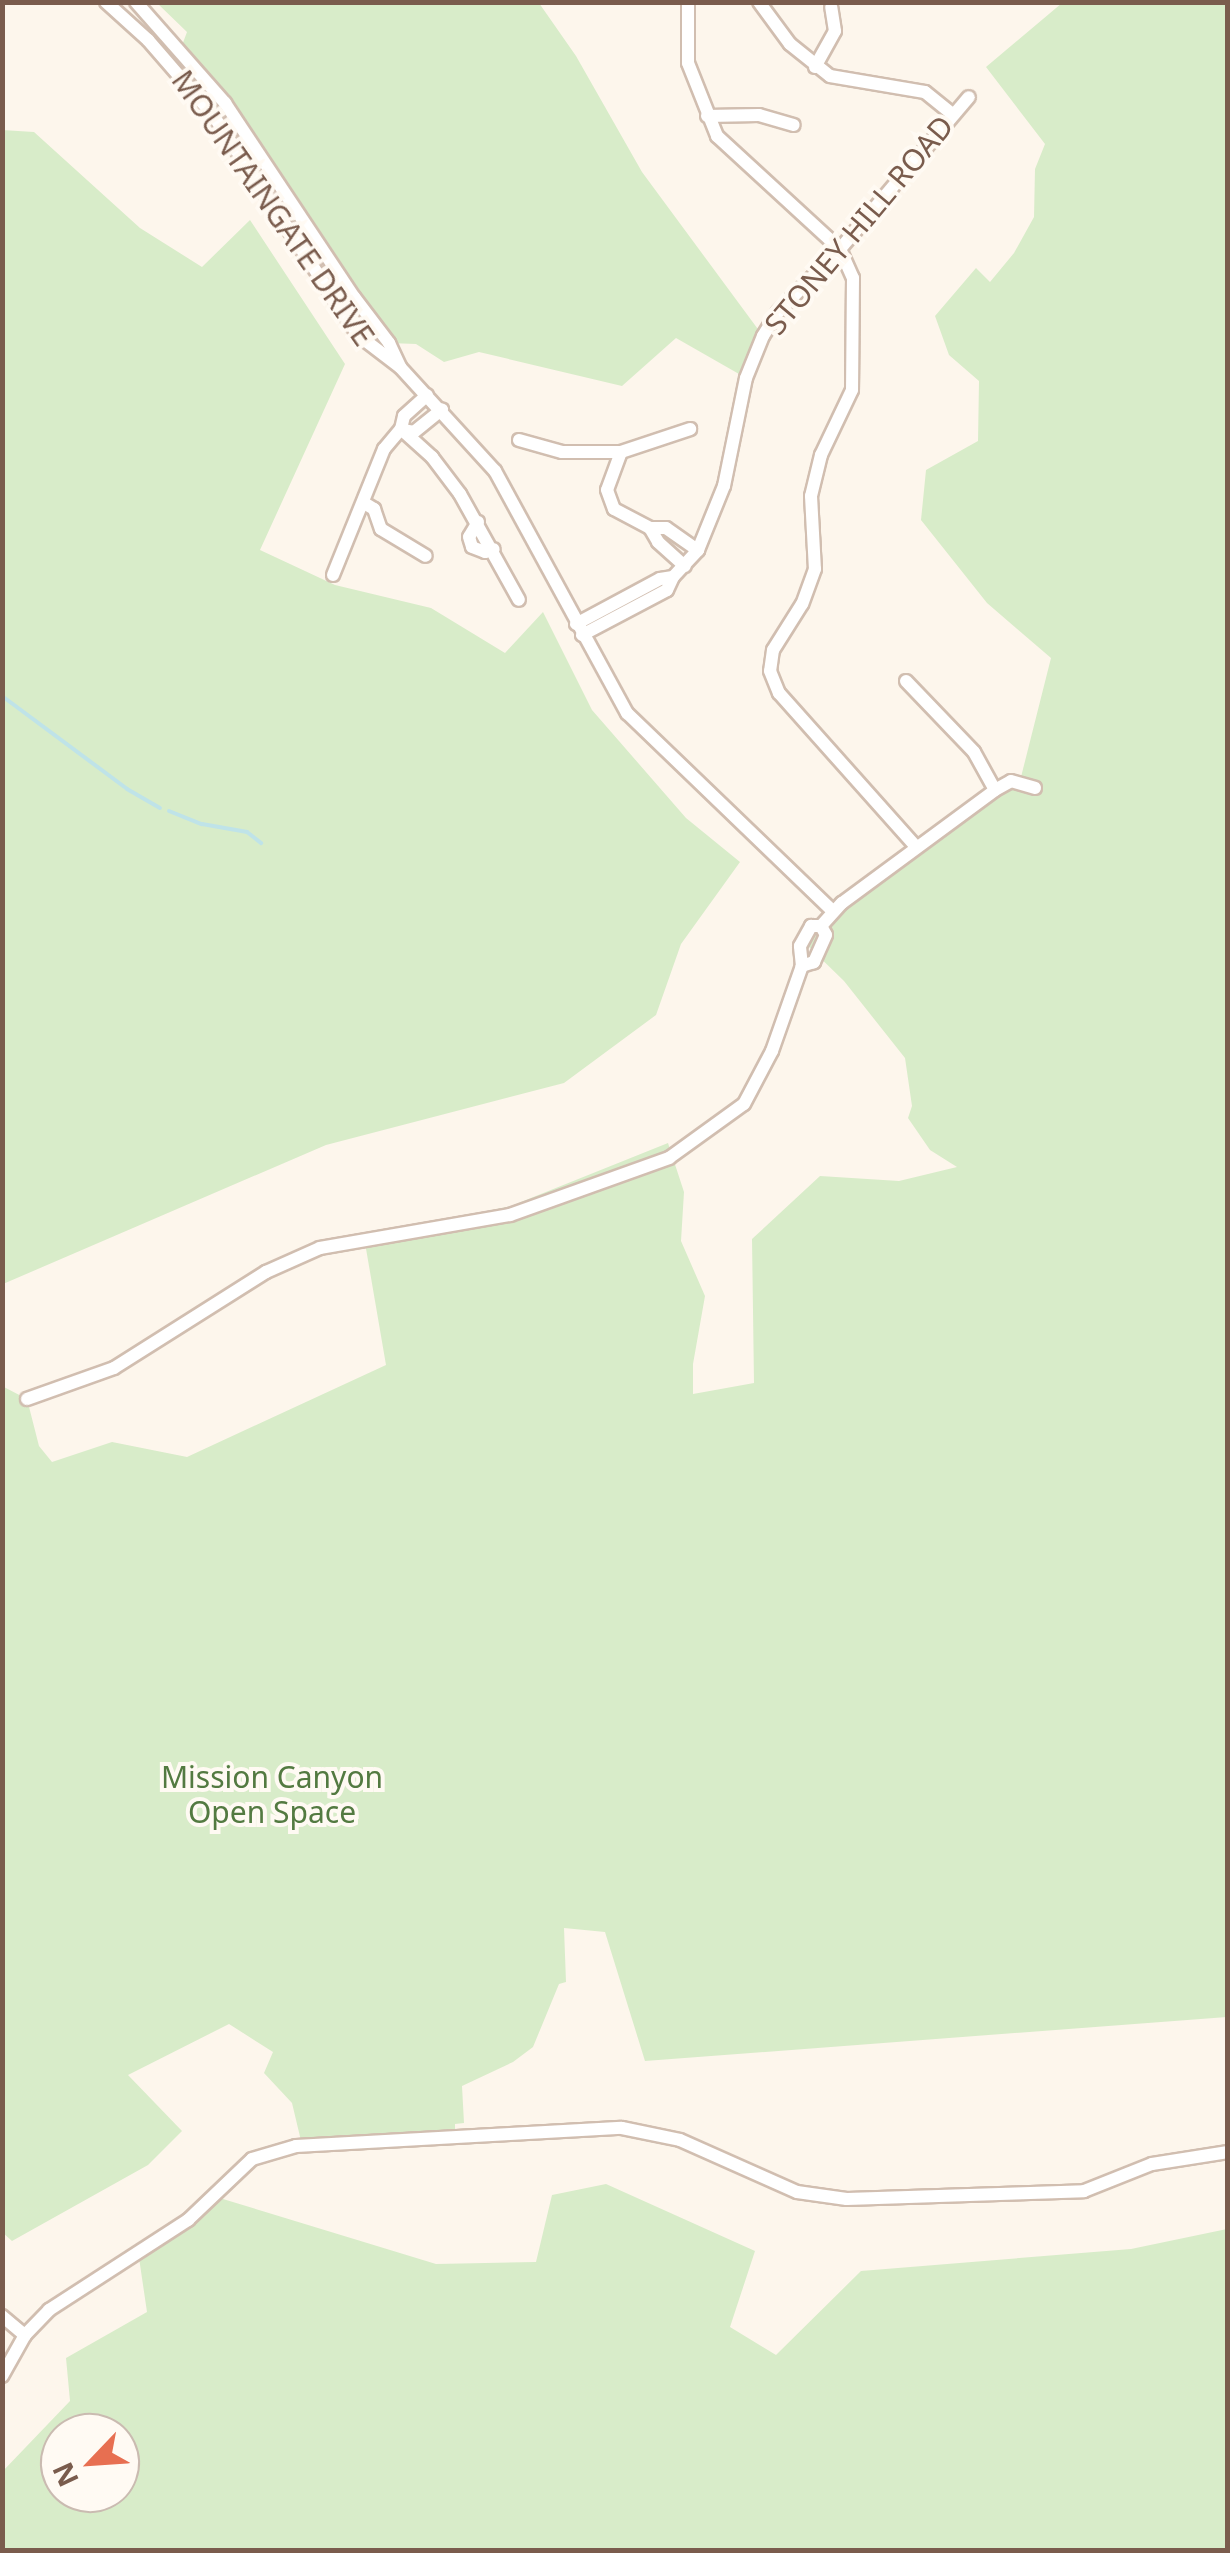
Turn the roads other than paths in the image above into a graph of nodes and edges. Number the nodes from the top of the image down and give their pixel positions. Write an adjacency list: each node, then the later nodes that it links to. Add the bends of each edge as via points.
1 (106, 2): 12 (street, MOUNTAINGATE DRIVE, via 213,115 358,336)
2 (136, 2): 12 (street, MOUNTAINGATE DRIVE, via 225,103)
3 (688, 2): 9 (street, via 688,63)
4 (758, 2): 6 (street)
5 (831, 7): 6 (street, via 835,31)
6 (815, 66): 8 (street, via 846,80 925,92)
7 (969, 97): 8 (street, STONEY HILL ROAD)
8 (952, 114): 11 (street, STONEY HILL ROAD)
9 (706, 116): 10 (street, via 759,115); 11 (street, via 733,155)
10 (794, 125)
11 (840, 250): 23 (street, STONEY HILL ROAD, via 778,312 752,356 724,486); 32 (street, via 853,278 852,390 815,472 812,580 772,650 770,671 779,694)
12 (400, 367): 13 (street, MOUNTAINGATE DRIVE)
13 (427, 394): 14 (street, MOUNTAINGATE DRIVE); 16 (street, via 404,416)
14 (442, 410): 16 (street, via 414,432); 28 (street, MOUNTAINGATE DRIVE, via 495,471)
15 (690, 428): 18 (street)
16 (401, 430): 19 (street, via 384,449); 27 (street, via 432,457 478,522)
17 (518, 440): 18 (street, via 562,452)
18 (620, 452): 21 (street, via 609,502)
19 (364, 503): 20 (street); 22 (street, via 374,509)
20 (356, 525): 22 (street); 26 (street)
21 (650, 528): 23 (street, via 666,528); 25 (street)
22 (381, 529): 24 (street)
23 (698, 550): 25 (street, STONEY HILL ROAD)
24 (426, 556)
25 (685, 566): 28 (street, STONEY HILL ROAD, via 667,590)
26 (333, 576)
27 (520, 600)
28 (579, 630): 33 (street, MOUNTAINGATE DRIVE, via 621,704 653,742)
29 (906, 681): 31 (street, via 974,752)
30 (1035, 788): 31 (street, via 1012,781)
31 (994, 790): 32 (street)
32 (916, 847): 33 (street)
33 (834, 911): 34 (street)
34 (813, 928): 35 (street, via 798,955); 35 (street, via 826,935 814,962)
35 (802, 966): 36 (street, via 744,1104 669,1158 510,1215 320,1248 266,1272 114,1368)
36 (27, 1399)
37 (1228, 2152): 39 (street, via 1152,2164 1084,2192 847,2199 797,2192 680,2140 622,2128 296,2146 252,2159 188,2220 70,2294)
38 (2, 2316): 39 (street)
39 (26, 2335): 40 (street)
40 (2, 2376)

